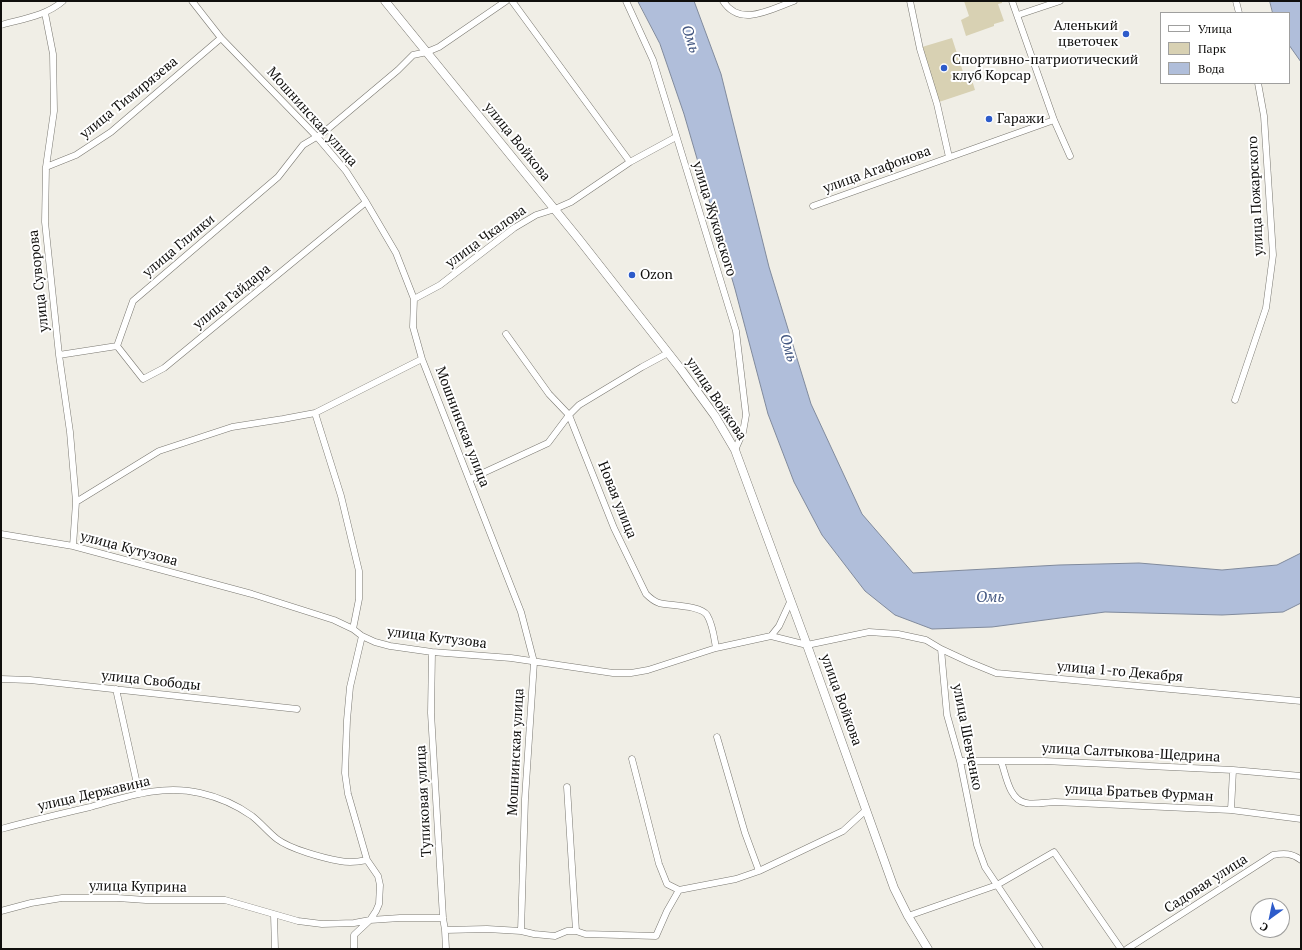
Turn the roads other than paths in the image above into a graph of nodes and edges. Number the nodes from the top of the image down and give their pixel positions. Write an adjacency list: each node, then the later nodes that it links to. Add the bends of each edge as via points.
1 (63, 1): 14 (street)
2 (192, 1): 17 (street, Мошнинская улица)
3 (385, 1): 18 (main road, улица Войкова)
4 (506, 1): 18 (street, улица Глинки, via 439,47)
5 (512, 1): 25 (street)
6 (626, 1): 21 (street, улица Жуковского, via 653,60)
7 (723, 1): 8 (street, via 738,15 754,15)
8 (794, 1)
9 (910, 1): 24 (street, улица Агафонова)
10 (1012, 1): 15 (street)
11 (1060, 1): 15 (street)
12 (1236, 1): 13 (street)
13 (1239, 12)
14 (45, 13): 16 (street); 26 (street, улица Суворова, via 53,54 54,111)
15 (1018, 15): 20 (street)
16 (1, 25)
17 (221, 38): 22 (street, Мошнинская улица); 26 (street, улица Тимирязева, via 111,132 76,155)
18 (427, 52): 22 (street, улица Глинки, via 412,55); 29 (main road, улица Войкова)
19 (1258, 84): 36 (street, улица Пожарского, via 1264,116 1273,255 1266,308)
20 (1054, 120): 23 (street); 24 (street, улица Агафонова)
21 (676, 137): 25 (street, улица Чкалова); 39 (street, улица Жуковского, via 736,331 746,415 743,432)
22 (318, 138): 27 (street, Мошнинская улица, via 346,171); 32 (street, улица Глинки, via 304,145 278,177 133,301)
23 (1070, 156)
24 (949, 157): 28 (street, улица Агафонова)
25 (630, 162): 29 (street, улица Чкалова, via 571,202)
26 (46, 167): 34 (street, улица Суворова, via 45,222)
27 (366, 202): 30 (street, Мошнинская улица, via 396,253); 32 (street, улица Гайдара, via 164,368 143,380)
28 (813, 206)
29 (555, 209): 30 (street, улица Чкалова, via 536,215 514,228 440,285); 33 (main road, улица Войкова)
30 (414, 299): 35 (street, Мошнинская улица, via 413,326)
31 (506, 334): 38 (street, Новая улица, via 549,394)
32 (117, 346): 34 (street)
33 (668, 353): 38 (street, via 579,405); 39 (main road, улица Войкова, via 715,416)
34 (59, 355): 41 (street, улица Суворова, via 70,432)
35 (422, 359): 37 (street); 40 (street, Мошнинская улица)
36 (1235, 400)
37 (315, 413): 41 (street, via 232,427 159,451); 45 (street, via 341,496 359,571 359,599)
38 (569, 415): 40 (street, via 548,443); 49 (street, Новая улица, via 614,528 646,594 660,603 698,609 706,613)
39 (735, 450): 44 (main road, улица Войкова)
40 (470, 480): 52 (street, Мошнинская улица, via 521,612)
41 (76, 502): 43 (street, улица Суворова)
42 (1, 534): 43 (street, улица Кутузова)
43 (73, 546): 45 (street, улица Кутузова, via 252,594 334,620)
44 (790, 600): 47 (street, via 779,626); 48 (main road, улица Войкова)
45 (353, 629): 46 (street, улица Кутузова)
46 (362, 636): 51 (street, улица Кутузова, via 390,646); 69 (street, via 350,687 345,773 348,794)
47 (770, 636): 48 (street, улица Кутузова); 49 (street, улица Кутузова)
48 (807, 645): 50 (street, via 869,632 898,634 926,640); 65 (main road, улица Войкова)
49 (716, 648): 52 (street, улица Кутузова, via 631,674)
50 (941, 649): 55 (street, улица 1-го Декабря, via 996,673); 59 (street, улица Шевченко, via 947,714)
51 (432, 652): 52 (street, улица Кутузова); 77 (street, Тупиковая улица, via 431,713)
52 (534, 662): 80 (street, Мошнинская улица, via 525,799)
53 (1, 679): 54 (street, улица Свободы)
54 (116, 690): 56 (street, улица Свободы); 64 (street)
55 (1301, 701)
56 (297, 710)
57 (717, 737): 71 (street)
58 (632, 759): 73 (street, via 659,864 667,884)
59 (960, 761): 60 (street, улица Салтыкова-Щедрина); 72 (street, улица Шевченко, via 977,845 985,867)
60 (1001, 762): 61 (street, улица Салтыкова-Щедрина, via 1044,761); 66 (street, улица Братьев Фурман, via 1013,795 1026,803)
61 (1233, 770): 62 (street, улица Салтыкова-Щедрина); 66 (street)
62 (1301, 776)
63 (567, 787): 81 (street)
64 (139, 793): 68 (street, улица Державина); 69 (street, улица Державина, via 182,790 214,797 241,809 288,846 340,862)
65 (866, 810): 71 (street, via 843,830); 76 (main road, улица Войкова, via 894,888)
66 (1231, 810): 67 (street, улица Братьев Фурман)
67 (1301, 819)
68 (1, 829)
69 (367, 860): 78 (street, via 378,876 380,886 379,904)
70 (1301, 860): 88 (street, Садовая улица, via 1292,854 1273,855)
71 (759, 871): 73 (street, via 736,879)
72 (997, 885): 76 (street); 86 (street, улица Шевченко); 87 (street, via 1054,852)
73 (679, 890): 81 (street, via 656,936 585,934)
74 (1, 912): 75 (street, улица Куприна, via 31,903 62,898 111,898 225,900)
75 (274, 915): 78 (street, улица Куприна, via 322,924); 82 (street)
76 (908, 916): 85 (main road, улица Войкова)
77 (443, 918): 78 (street, улица Куприна); 79 (street, Тупиковая улица)
78 (370, 920): 83 (street, via 354,935)
79 (445, 930): 80 (street, via 487,928); 84 (street, Тупиковая улица)
80 (521, 931): 81 (street, via 555,936 566,931)
81 (576, 931)
82 (274, 949)
83 (354, 949)
84 (446, 949)
85 (928, 949)
86 (1040, 949)
87 (1121, 949)
88 (1127, 949)

